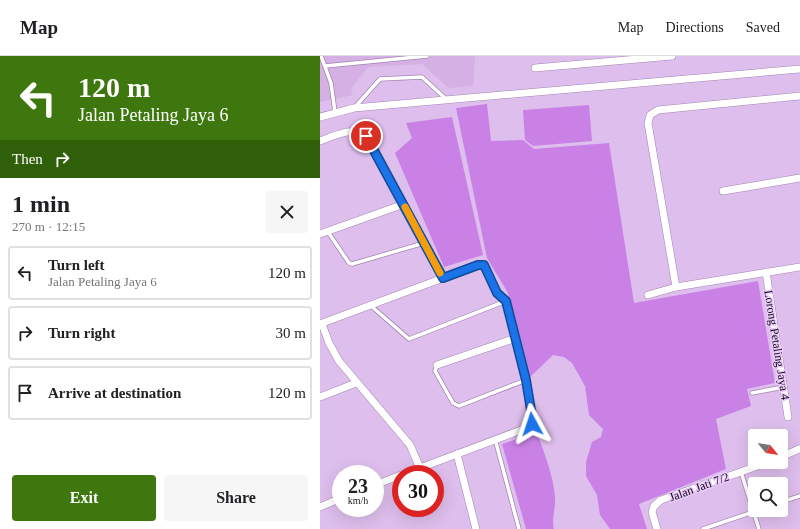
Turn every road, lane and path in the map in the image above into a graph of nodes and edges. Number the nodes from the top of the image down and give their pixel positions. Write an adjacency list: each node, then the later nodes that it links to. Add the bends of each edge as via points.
1 (321, 56): 4 (lane)
2 (427, 56): 4 (lane)
3 (672, 56): 5 (street)
4 (325, 66): 10 (lane, via 331,83)
5 (535, 68)
6 (800, 68): 8 (street)
7 (800, 96): 22 (street, via 658,110 650,115 648,123)
8 (446, 99): 9 (street); 9 (lane, via 422,77 380,79)
9 (354, 108): 10 (street)
10 (335, 112): 11 (street)
11 (320, 117)
12 (320, 141): 15 (street, via 347,131 359,132 370,140)
13 (800, 178): 14 (street)
14 (723, 192)
15 (404, 204): 16 (street); 18 (street)
16 (328, 232): 17 (street); 18 (lane, via 352,264)
17 (320, 234)
18 (424, 243): 21 (street)
19 (800, 267): 20 (street)
20 (766, 272): 22 (street); 31 (street, Lorong Petaling Jaya 4)
21 (443, 278): 24 (street, via 484,265 497,293); 25 (street)
22 (676, 287): 23 (street)
23 (648, 295)
24 (506, 301): 25 (lane, via 409,339); 27 (street)
25 (370, 305): 26 (street)
26 (321, 324): 30 (street, via 339,361)
27 (516, 338): 28 (street); 29 (street)
28 (437, 365): 29 (lane, via 435,371 453,403 459,406)
29 (526, 380): 35 (street, via 532,424)
30 (356, 382): 33 (street); 39 (street, via 410,445)
31 (784, 387): 32 (lane); 34 (street, Lorong Petaling Jaya 4)
32 (752, 393)
33 (320, 397)
34 (788, 417)
35 (495, 439): 37 (street); 51 (lane)
36 (799, 449): 38 (street)
37 (457, 454): 40 (street); 50 (street)
38 (788, 454)
39 (419, 465)
40 (428, 465)
41 (749, 469): 42 (street, Jalan Jati 7/2)
42 (741, 472): 43 (lane); 52 (street, Jalan Jati 7/2, via 661,500 652,512)
43 (748, 494)
44 (800, 496): 45 (lane)
45 (788, 500)
46 (332, 501): 47 (street)
47 (320, 506)
48 (748, 514): 53 (lane)
49 (755, 517): 54 (lane)
50 (476, 529)
51 (519, 529)
52 (657, 529)
53 (703, 529)
54 (759, 529)

